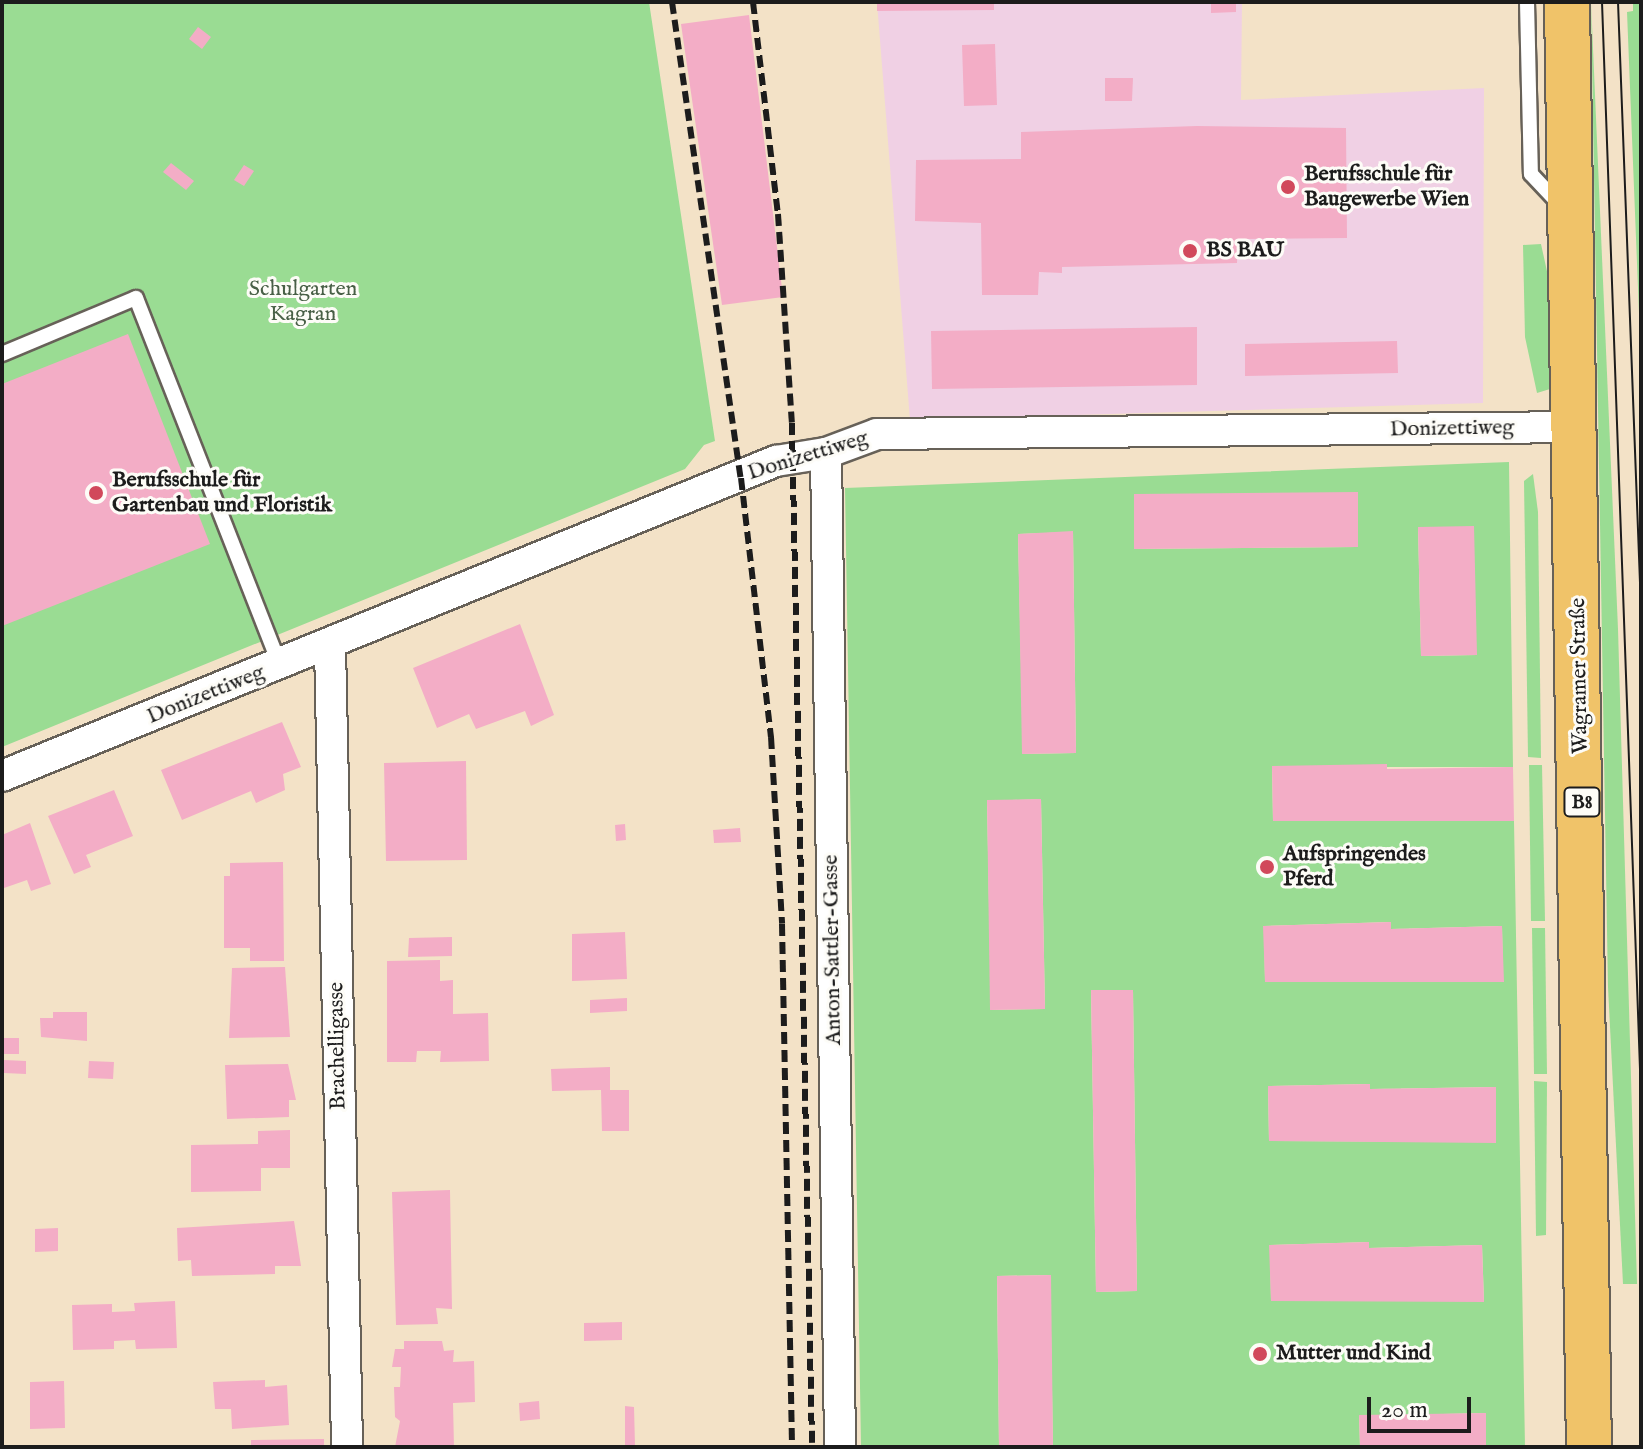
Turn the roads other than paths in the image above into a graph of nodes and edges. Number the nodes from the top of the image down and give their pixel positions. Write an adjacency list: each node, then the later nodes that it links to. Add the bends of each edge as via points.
1 (1527, 2): 3 (lane, via 1531,174)
2 (1567, 2): 3 (main road, Wagramer Straße / B8)
3 (1572, 217): 5 (main road, Wagramer Straße / B8)
4 (2, 354): 8 (lane, via 136,298)
5 (1576, 427): 6 (street, Donizettiweg, via 877,434); 12 (main road, Wagramer Straße / B8)
6 (826, 453): 7 (street, Donizettiweg, via 776,461); 11 (street, Anton-Sattler-Gasse)
7 (330, 646): 8 (street, Donizettiweg); 10 (street, Brachelligasse)
8 (280, 665): 9 (street, Donizettiweg)
9 (2, 776)
10 (347, 1447)
11 (840, 1447)
12 (1589, 1447)

